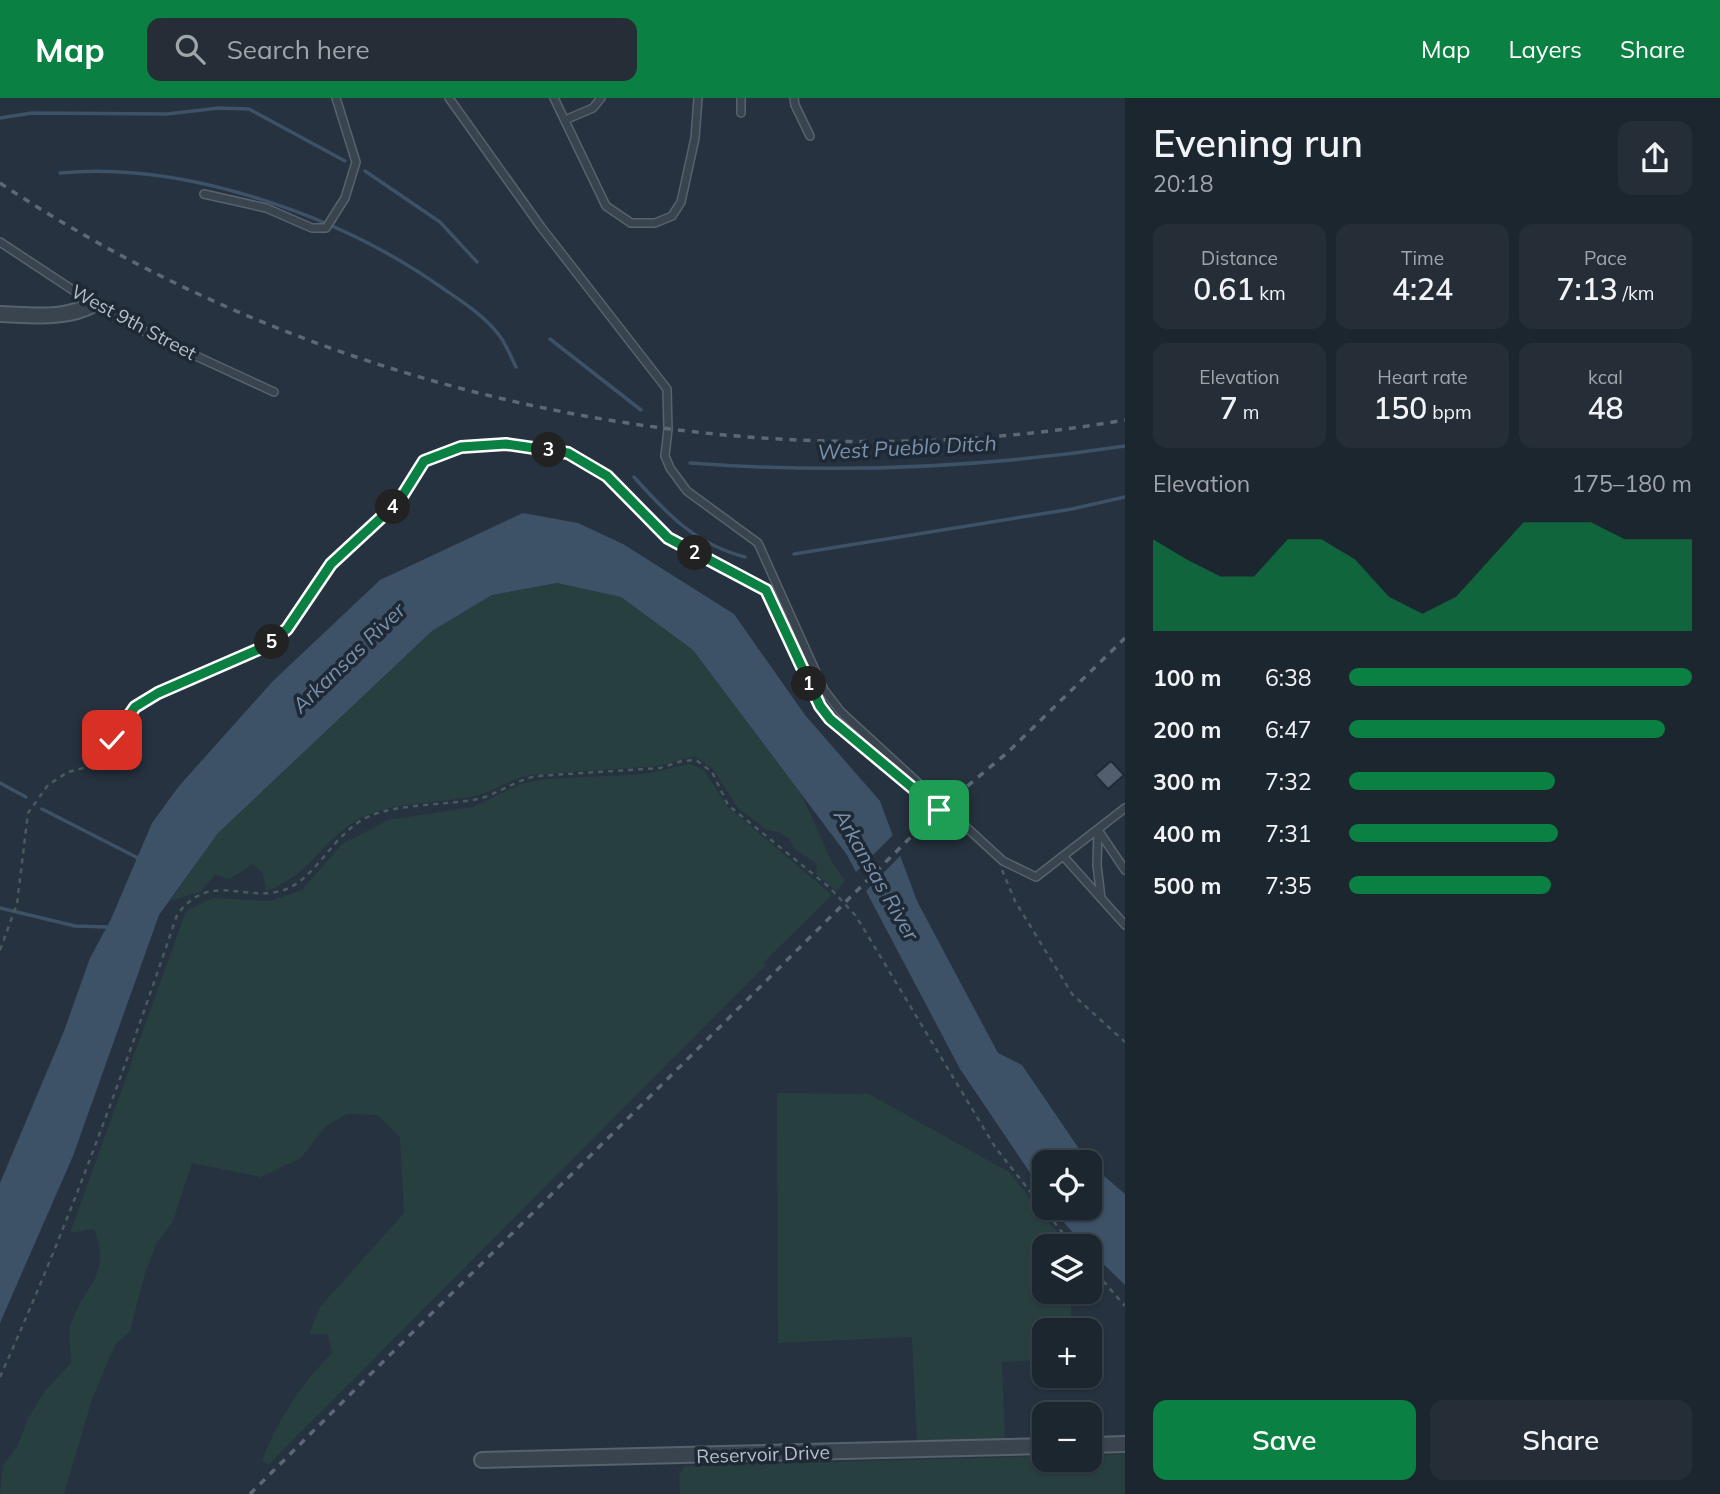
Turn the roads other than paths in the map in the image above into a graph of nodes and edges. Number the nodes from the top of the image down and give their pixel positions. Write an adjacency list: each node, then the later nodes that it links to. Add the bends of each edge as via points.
1 (336, 98): 11 (lane, via 356,162 345,198 327,228 312,228 266,208)
2 (450, 98): 18 (lane, via 541,227 667,389 665,456 670,468 687,491 758,543 824,690 841,712 1003,861 1036,877)
3 (554, 98): 9 (lane)
4 (600, 98): 9 (lane, via 593,108)
5 (698, 98): 9 (lane, via 681,202 672,216 655,223 631,223 606,206)
6 (741, 98): 8 (lane)
7 (794, 98): 10 (lane)
8 (741, 113)
9 (565, 120)
10 (810, 136)
11 (204, 194)
12 (0, 242): 13 (lane, West 9th Street)
13 (94, 304): 14 (street, via 78,313); 15 (lane, West 9th Street)
14 (0, 314)
15 (274, 392)
16 (1125, 808): 17 (lane)
17 (1098, 830): 18 (lane); 19 (lane); 20 (lane)
18 (1064, 857): 20 (lane)
19 (1125, 870)
20 (1101, 898): 21 (lane)
21 (1125, 925)
22 (1125, 1444): 23 (street)
23 (1102, 1445)
24 (1032, 1446): 25 (street, Reservoir Drive)
25 (482, 1460)

